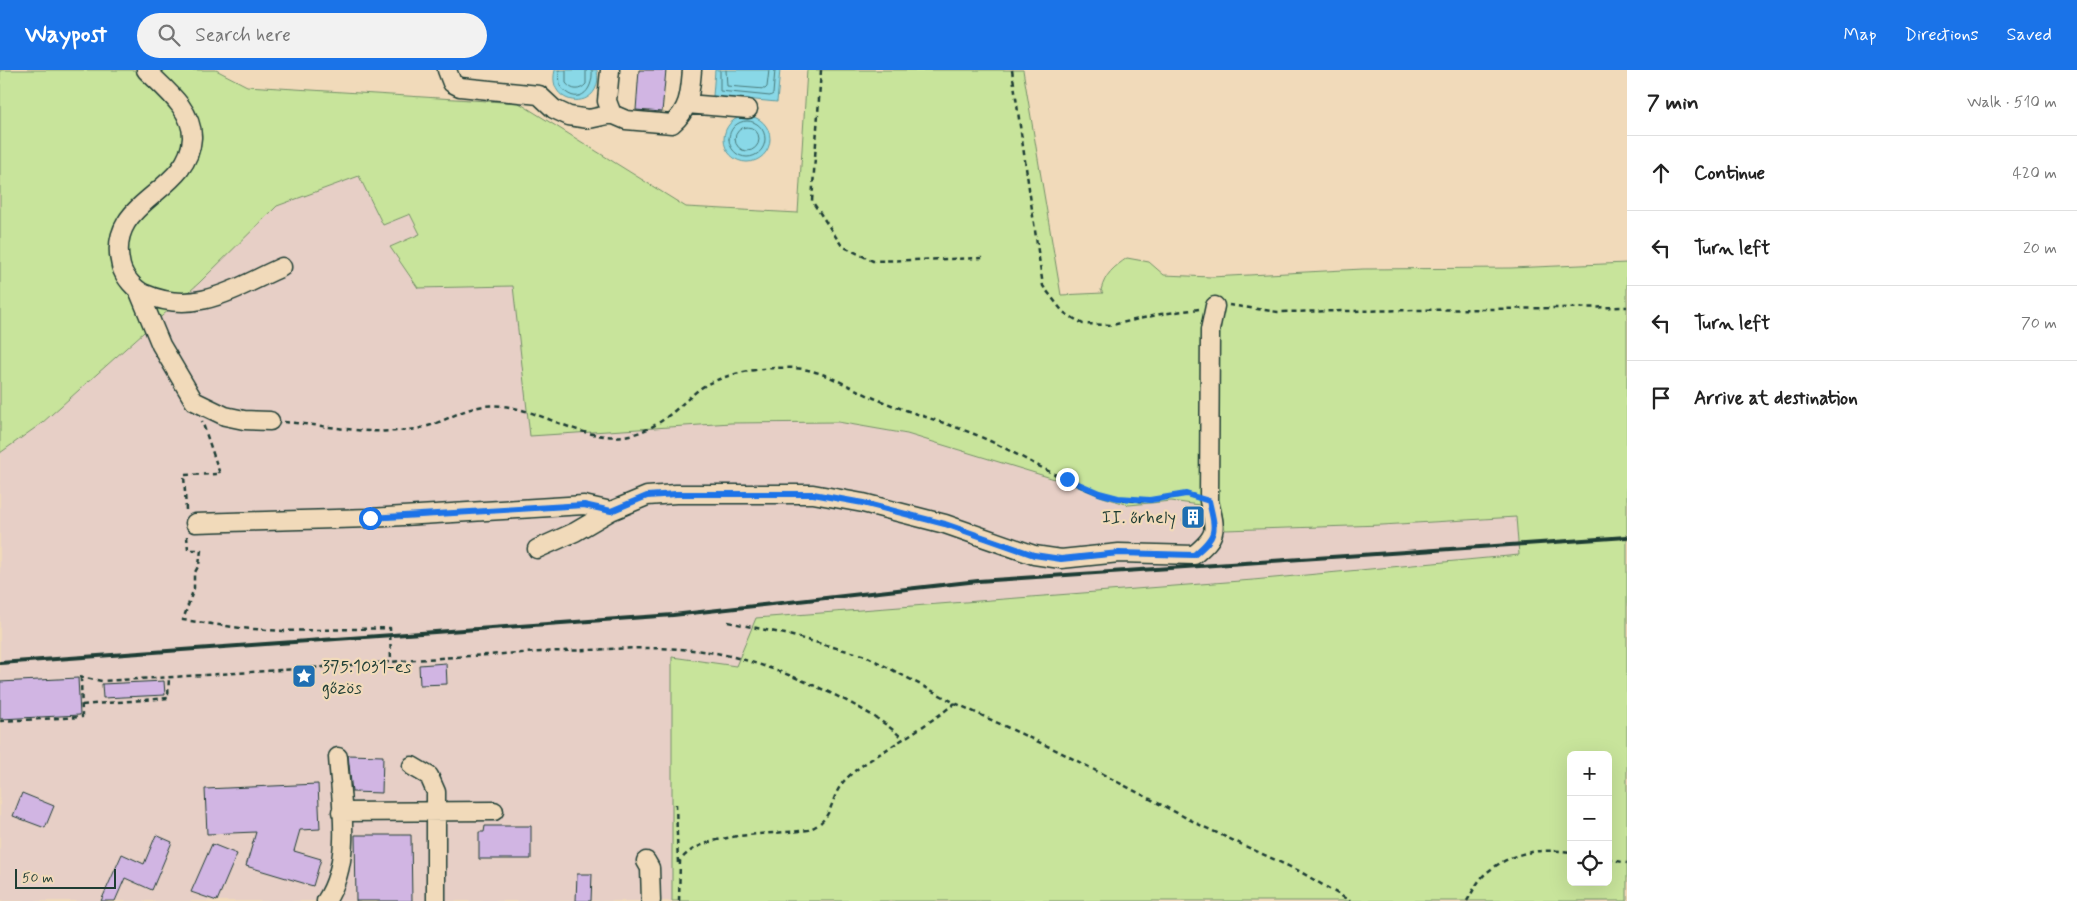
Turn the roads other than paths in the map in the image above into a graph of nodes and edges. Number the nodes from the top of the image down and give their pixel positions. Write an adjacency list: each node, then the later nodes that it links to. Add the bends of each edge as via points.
1 (146, 70): 9 (lane, via 176,99 190,123 192,137 189,152 176,175 134,211 123,226 118,254 122,272)
2 (447, 70): 7 (lane, via 452,82 460,87 539,95 554,109 569,116 589,119)
3 (610, 70): 7 (lane, via 607,101)
4 (692, 70): 5 (lane)
5 (687, 104): 6 (lane); 7 (lane, via 682,115 672,124 626,120)
6 (748, 110)
7 (612, 114)
8 (282, 267): 9 (lane, via 214,298 188,304 158,300)
9 (139, 292): 11 (lane, via 160,345 194,401 225,416)
10 (1215, 306): 12 (lane, via 1210,330 1209,501 1214,529 1212,540 1194,555 1119,553 1061,559 1034,555 945,524 813,494 647,496)
11 (270, 421)
12 (611, 511): 13 (lane, via 584,505 370,518); 14 (lane)
13 (195, 523)
14 (537, 549)
15 (338, 757): 18 (lane)
16 (412, 766): 19 (lane, via 430,776 436,792)
17 (494, 811): 19 (lane)
18 (341, 812): 19 (lane); 21 (lane, via 342,848 336,886)
19 (436, 812): 22 (lane)
20 (646, 861): 23 (lane, via 650,868)
21 (326, 901)
22 (436, 901)
23 (651, 901)

